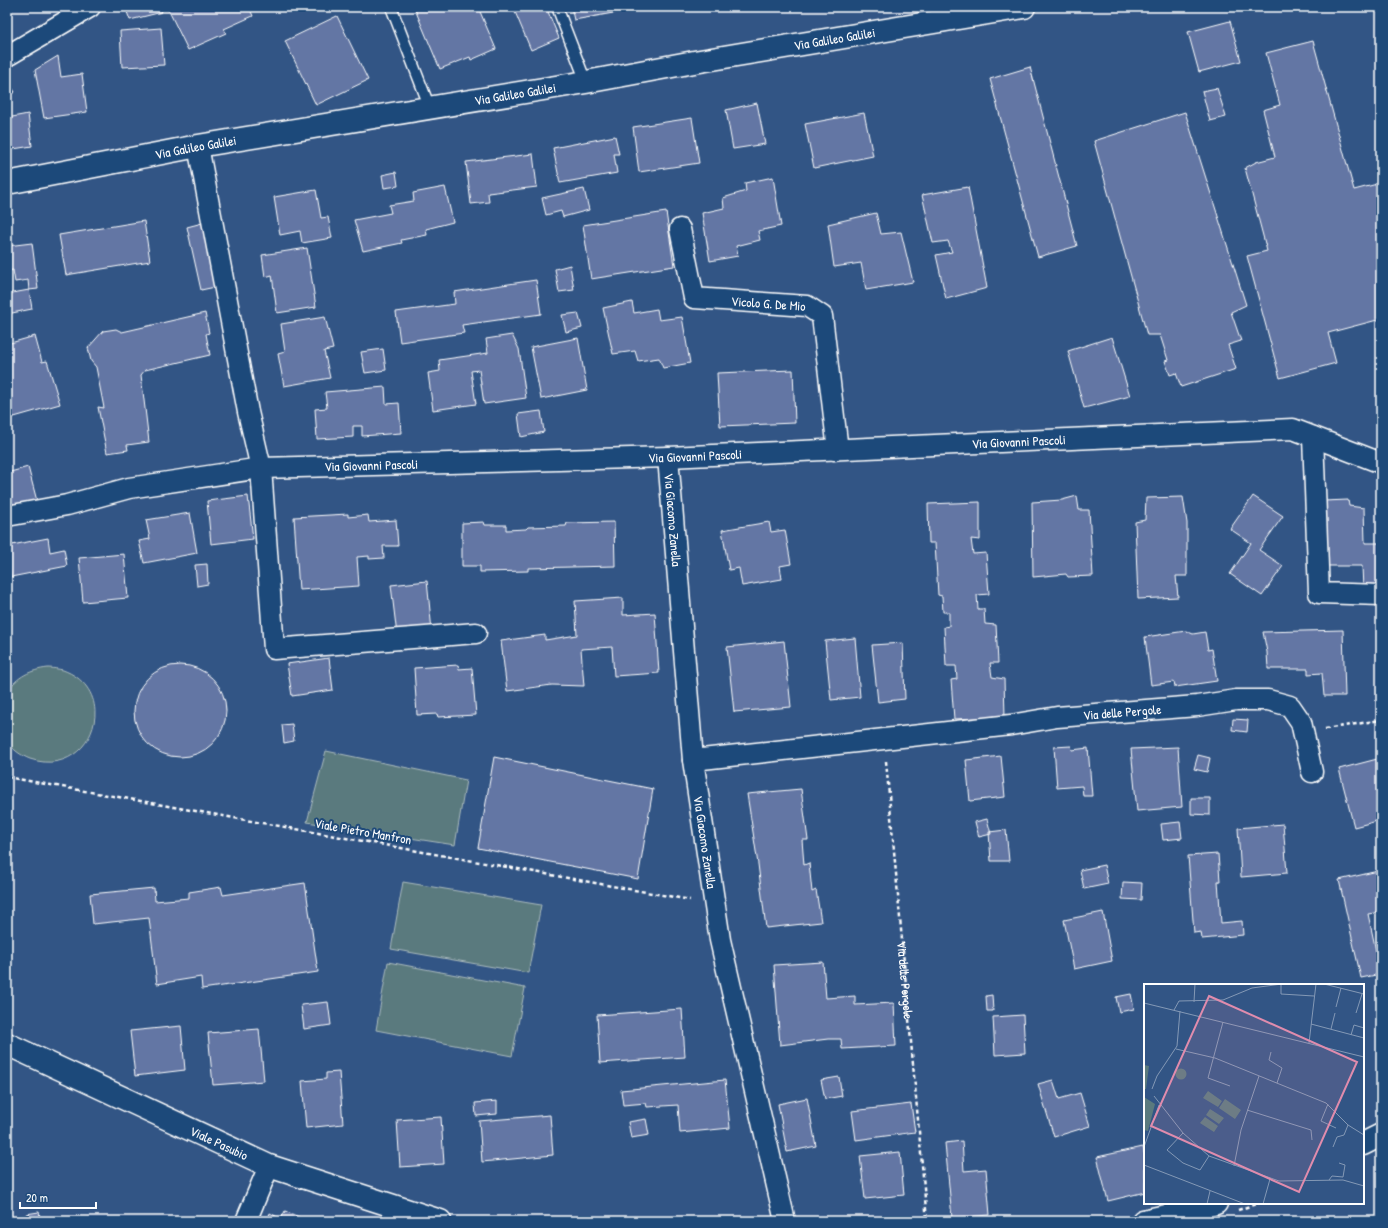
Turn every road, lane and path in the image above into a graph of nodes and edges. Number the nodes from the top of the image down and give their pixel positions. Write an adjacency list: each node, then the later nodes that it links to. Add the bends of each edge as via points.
1 (90, 7): 6 (street)
2 (391, 7): 8 (lane)
3 (557, 7): 7 (lane)
4 (1024, 7): 5 (main road, Via Galileo Galilei)
5 (942, 14): 7 (main road, Via Galileo Galilei)
6 (7, 56)
7 (586, 82): 8 (main road, Via Galileo Galilei)
8 (430, 108): 9 (main road, Via Galileo Galilei)
9 (198, 146): 10 (main road, Via Galileo Galilei); 16 (street, via 248,412)
10 (7, 183)
11 (680, 229): 13 (street, Vicolo G. De Mio, via 694,298 806,306 822,316 837,442)
12 (1313, 437): 13 (street, Via Giovanni Pascoli, via 1293,429); 15 (street, Via Giovanni Pascoli); 18 (street, via 1319,593)
13 (835, 450): 14 (street, Via Giovanni Pascoli)
14 (668, 457): 16 (street, Via Giovanni Pascoli); 23 (street, Via Giacomo Zanella)
15 (1381, 463)
16 (261, 468): 17 (street, Via Giovanni Pascoli, via 129,488 67,505); 19 (street, via 274,650)
17 (7, 516)
18 (1381, 595)
19 (476, 633)
20 (1381, 720): 21 (path)
21 (1303, 732): 22 (street, Via delle Pergole, via 1301,722 1290,706 1268,700 1236,700 1197,706 1057,717 1011,725); 24 (street, Via delle Pergole)
22 (884, 739): 23 (street, Via delle Pergole); 35 (path, Via delle Pergole)
23 (693, 760): 26 (street, Via Giacomo Zanella)
24 (1312, 772)
25 (7, 777): 26 (path, Viale Pietro Manfron)
26 (715, 904): 34 (street, Via Giacomo Zanella, via 720,940)
27 (7, 1044): 30 (main road, Viale Pasubio)
28 (1381, 1135): 29 (main road)
29 (1364, 1144)
30 (269, 1166): 32 (street); 33 (main road, Viale Pasubio)
31 (1213, 1204): 36 (main road)
32 (246, 1221)
33 (440, 1221)
34 (785, 1221)
35 (928, 1221)
36 (1143, 1221)

